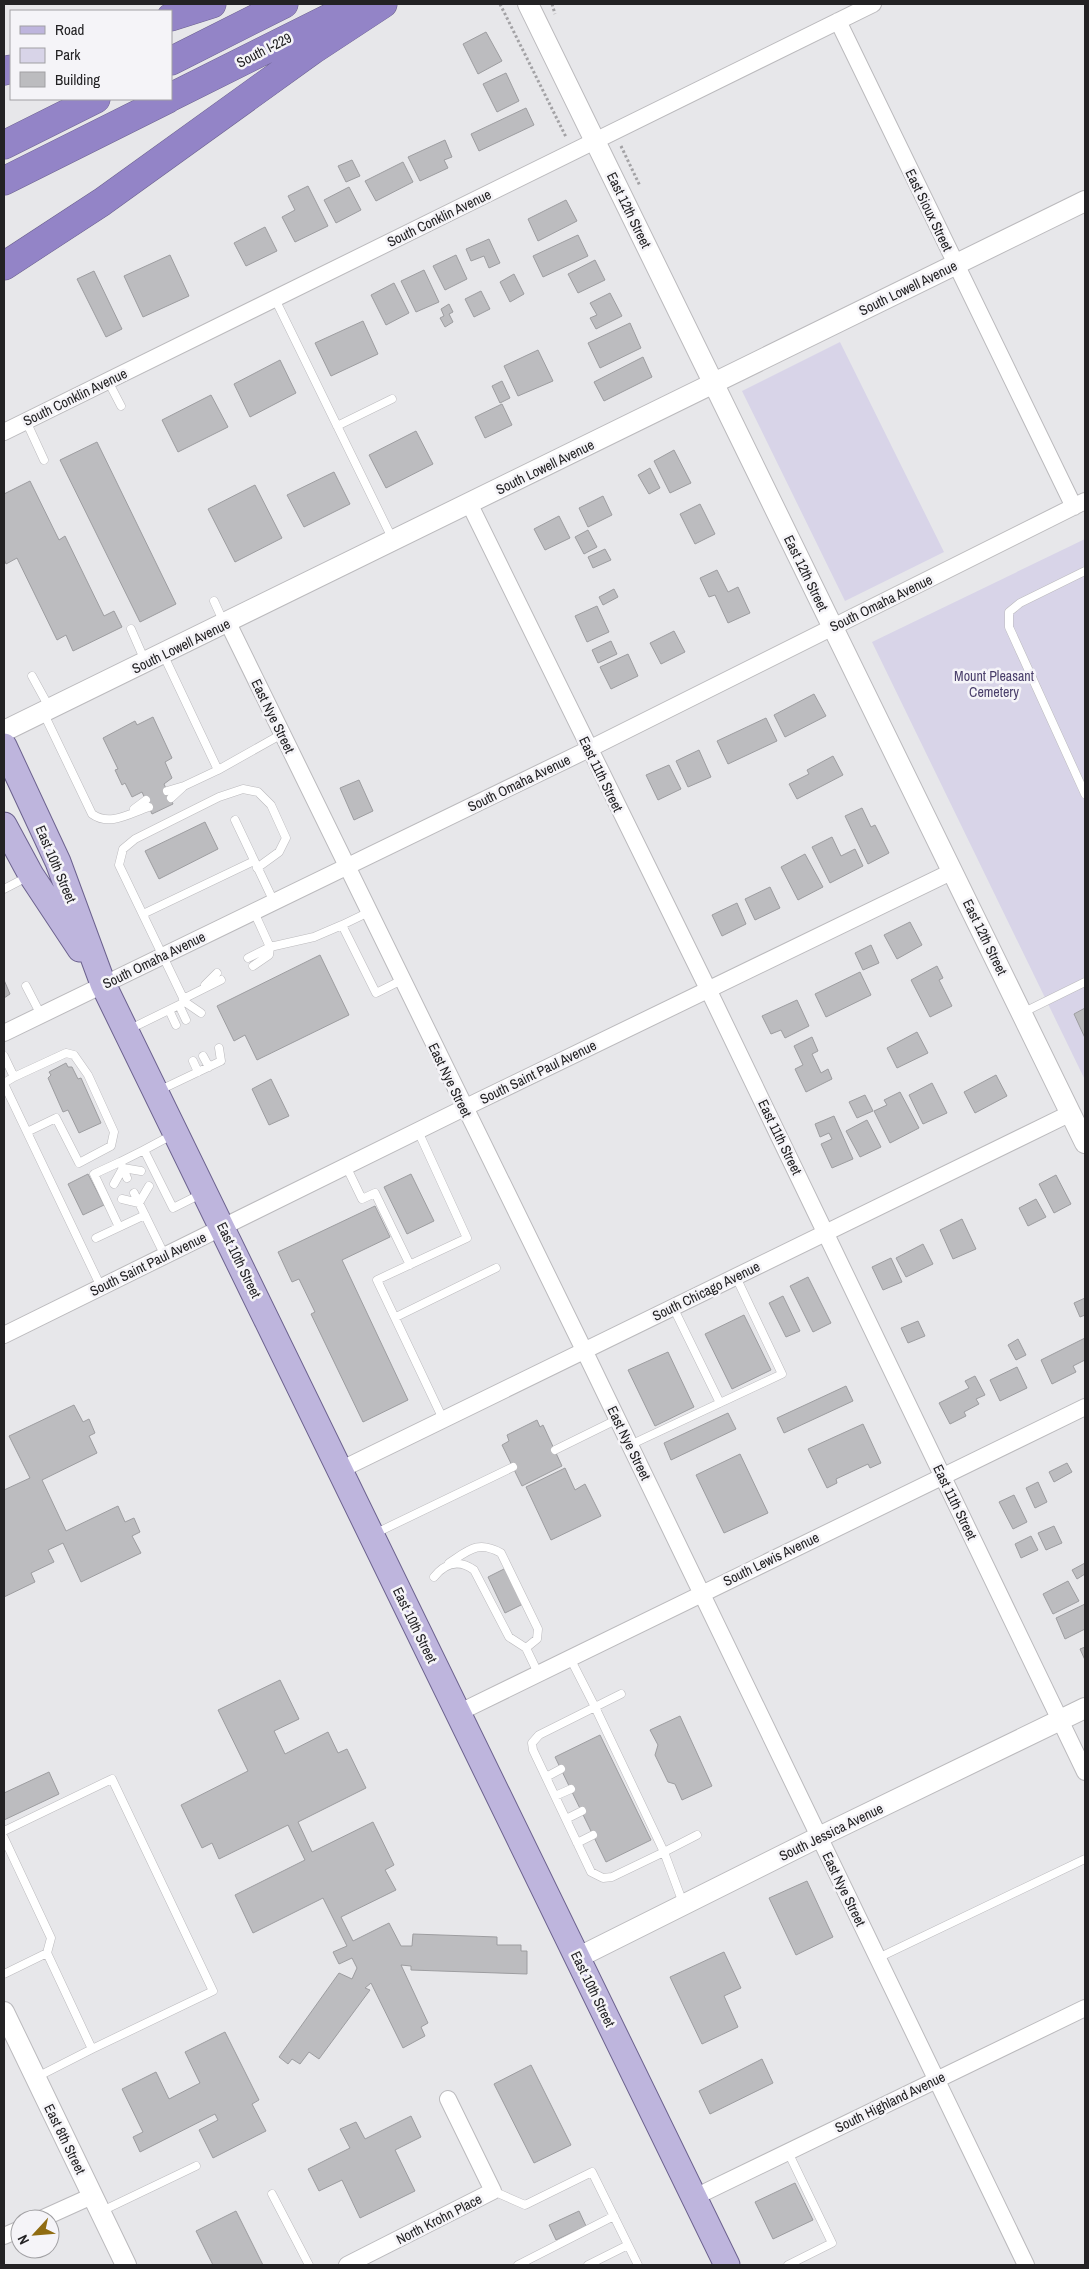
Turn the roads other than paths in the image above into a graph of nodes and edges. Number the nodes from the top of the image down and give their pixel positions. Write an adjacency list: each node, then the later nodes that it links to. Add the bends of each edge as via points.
1 (212, 4): 7 (highway)
2 (284, 4): 9 (highway)
3 (357, 4): 10 (highway, South I-229)
4 (383, 4): 18 (highway, via 313,50 102,202)
5 (528, 4): 13 (street, East 12th Street)
6 (873, 4): 8 (street, South Conklin Avenue)
7 (172, 17)
8 (838, 21): 13 (street, South Conklin Avenue); 17 (street, East Sioux Street)
9 (172, 60)
10 (172, 96)
11 (94, 100): 14 (highway)
12 (166, 100): 15 (highway)
13 (596, 141): 19 (street, South Conklin Avenue); 21 (street, East 12th Street)
14 (4, 145)
15 (4, 181)
16 (1085, 201): 17 (street, South Lowell Avenue)
17 (955, 265): 21 (street, South Lowell Avenue); 28 (street, East Sioux Street)
18 (4, 266)
19 (275, 299): 20 (street, South Conklin Avenue); 25 (lane)
20 (108, 381): 23 (lane); 24 (street, South Conklin Avenue)
21 (713, 384): 29 (street, South Lowell Avenue); 34 (street, East 12th Street)
22 (392, 399): 25 (lane)
23 (121, 406)
24 (26, 421): 26 (street, South Conklin Avenue); 27 (lane)
25 (337, 426): 30 (lane)
26 (4, 432)
27 (44, 460)
28 (1080, 504): 34 (street, South Omaha Avenue)
29 (470, 505): 30 (street, South Lowell Avenue); 42 (street, East 11th Street)
30 (394, 542): 33 (street, South Lowell Avenue)
31 (1085, 571): 44 (lane, via 1020,603 1009,612 1008,627)
32 (214, 601): 33 (lane)
33 (226, 624): 36 (street, South Lowell Avenue); 40 (street, East Nye Street)
34 (833, 627): 42 (street, South Omaha Avenue); 52 (street, East 12th Street)
35 (131, 629): 36 (lane)
36 (154, 659): 38 (street, South Lowell Avenue); 43 (lane)
37 (32, 676): 38 (lane)
38 (47, 710): 39 (street, South Lowell Avenue); 47 (lane, via 92,814 100,820 114,820)
39 (4, 731)
40 (282, 734): 43 (lane); 51 (street, East Nye Street)
41 (4, 746): 67 (main road, East 10th Street, via 58,862)
42 (589, 749): 51 (street, South Omaha Avenue); 69 (street, East 11th Street)
43 (218, 770): 45 (lane)
44 (1082, 778): 46 (lane)
45 (169, 794)
46 (1085, 794)
47 (147, 804)
48 (235, 820): 50 (lane)
49 (4, 825): 53 (main road, East 10th Street)
50 (256, 864): 55 (lane); 58 (lane); 58 (lane, via 279,852 286,838 271,805 258,792 243,789 219,797 123,848 119,865)
51 (346, 867): 55 (street, South Omaha Avenue); 57 (street, East Nye Street)
52 (953, 871): 69 (street, South Saint Paul Avenue); 73 (street, East 12th Street)
53 (31, 875): 54 (lane); 67 (main road, East 10th Street)
54 (4, 889)
55 (274, 902): 56 (street, South Omaha Avenue)
56 (254, 912): 60 (lane); 61 (street, South Omaha Avenue)
57 (369, 912): 59 (lane); 65 (street, East Nye Street)
58 (143, 914): 61 (lane)
59 (342, 925): 60 (lane, via 314,937); 65 (lane, via 376,993)
60 (270, 947): 62 (lane); 63 (lane, via 269,955)
61 (164, 956): 67 (street, South Omaha Avenue); 70 (lane)
62 (248, 958)
63 (253, 966)
64 (219, 976): 70 (lane)
65 (402, 980): 88 (street, East Nye Street)
66 (1085, 982): 73 (lane)
67 (103, 984): 74 (street, South Omaha Avenue); 77 (main road, East 10th Street)
68 (26, 986): 74 (lane)
69 (708, 989): 88 (street, South Saint Paul Avenue); 108 (street, East 11th Street)
70 (183, 1002): 71 (lane); 72 (lane); 75 (lane)
71 (168, 1010): 76 (lane); 77 (lane)
72 (202, 1013)
73 (1022, 1013): 89 (street, East 12th Street)
74 (41, 1015): 78 (street, South Omaha Avenue)
75 (186, 1020)
76 (176, 1025)
77 (126, 1030): 87 (main road, East 10th Street)
78 (4, 1033)
79 (219, 1048): 83 (lane, via 221,1061)
80 (4, 1056): 85 (lane)
81 (204, 1056): 83 (lane)
82 (193, 1061): 84 (lane)
83 (209, 1067): 84 (lane)
84 (198, 1072): 87 (lane)
85 (14, 1077): 86 (lane); 91 (lane, via 66,1052 74,1056 88,1076 114,1132 111,1146 79,1163 56,1118)
86 (4, 1083): 91 (lane)
87 (156, 1092): 92 (main road, East 10th Street)
88 (464, 1108): 90 (street, South Saint Paul Avenue); 118 (street, East Nye Street)
89 (1071, 1113): 93 (street, East 12th Street); 108 (street, South Chicago Avenue)
90 (418, 1131): 96 (street, South Saint Paul Avenue); 111 (lane, via 467,1238)
91 (27, 1132): 114 (lane)
92 (176, 1133): 94 (lane); 101 (main road, East 10th Street)
93 (1085, 1143)
94 (144, 1150): 95 (lane); 101 (lane, via 172,1208)
95 (121, 1165): 97 (lane); 98 (lane); 99 (lane); 107 (lane, via 94,1174)
96 (346, 1166): 106 (street, South Saint Paul Avenue); 111 (lane, via 362,1199 374,1192)
97 (141, 1171)
98 (127, 1178)
99 (114, 1184)
100 (149, 1186): 104 (lane)
101 (205, 1191): 106 (main road, East 10th Street)
102 (134, 1193): 104 (lane)
103 (122, 1199): 104 (lane)
104 (139, 1203): 105 (lane)
105 (145, 1215): 107 (lane); 110 (lane)
106 (222, 1227): 110 (street, South Saint Paul Avenue); 126 (main road, East 10th Street)
107 (120, 1228): 109 (lane)
108 (826, 1232): 113 (street, South Chicago Avenue); 127 (street, East 11th Street)
109 (96, 1238)
110 (164, 1256): 114 (street, South Saint Paul Avenue)
111 (410, 1265): 116 (lane, via 378,1280)
112 (496, 1268): 116 (lane)
113 (736, 1276): 115 (street, South Chicago Avenue); 119 (lane, via 782,1374)
114 (101, 1287): 117 (street, South Saint Paul Avenue)
115 (673, 1307): 118 (street, South Chicago Avenue); 119 (lane)
116 (396, 1317): 121 (lane)
117 (4, 1335)
118 (584, 1350): 121 (street, South Chicago Avenue); 122 (street, East Nye Street)
119 (720, 1403): 123 (lane)
120 (1085, 1407): 127 (street, South Lewis Avenue)
121 (443, 1419): 126 (street, South Chicago Avenue)
122 (618, 1419): 123 (street, East Nye Street); 124 (lane)
123 (630, 1445): 131 (street, East Nye Street)
124 (555, 1450)
125 (513, 1467): 128 (lane)
126 (340, 1470): 128 (main road, East 10th Street)
127 (942, 1477): 131 (street, South Lewis Avenue); 139 (street, East 11th Street)
128 (372, 1535): 138 (main road, East 10th Street)
129 (449, 1563): 130 (lane); 132 (lane, via 467,1565 474,1570 509,1637); 132 (lane, via 477,1546 490,1547 501,1553 538,1629 537,1639)
130 (434, 1577)
131 (701, 1593): 133 (street, South Lewis Avenue); 150 (street, East Nye Street)
132 (526, 1648): 134 (lane)
133 (570, 1658): 134 (street, South Lewis Avenue); 136 (lane)
134 (538, 1673): 138 (street, South Lewis Avenue)
135 (621, 1694): 136 (lane)
136 (595, 1708): 142 (lane, via 539,1735 532,1743); 153 (lane, via 618,1765)
137 (1085, 1708): 139 (street, South Jessica Avenue)
138 (458, 1713): 157 (main road, East 10th Street)
139 (1060, 1720): 141 (street, East 11th Street); 150 (street, South Jessica Avenue)
140 (561, 1769): 142 (lane)
141 (1085, 1772)
142 (546, 1777): 144 (lane)
143 (570, 1789): 144 (lane)
144 (555, 1796): 146 (lane)
145 (582, 1811): 146 (lane)
146 (566, 1819): 152 (lane)
147 (4, 1831): 162 (lane, via 112,1779 213,1990)
148 (593, 1835): 152 (lane)
149 (697, 1835): 153 (lane)
150 (819, 1837): 155 (street, South Jessica Avenue); 158 (street, East Nye Street)
151 (4, 1838): 156 (lane, via 51,1938)
152 (577, 1843): 153 (lane, via 591,1872 603,1878 612,1877)
153 (664, 1852): 155 (lane)
154 (1085, 1858): 158 (lane)
155 (684, 1905): 157 (street, South Jessica Avenue)
156 (47, 1954): 159 (lane); 162 (lane)
157 (577, 1958): 170 (main road, East 10th Street)
158 (878, 1958): 164 (street, East Nye Street)
159 (4, 1974)
160 (1085, 2008): 164 (street, South Highland Avenue)
161 (4, 2012): 163 (street, East 8th Street)
162 (92, 2049): 163 (lane)
163 (35, 2078): 171 (street, East 8th Street)
164 (936, 2080): 166 (street, South Highland Avenue); 183 (street, East Nye Street)
165 (448, 2099): 168 (street, North Krohn Place)
166 (788, 2152): 170 (street, South Highland Avenue); 182 (lane, via 832,2243)
167 (196, 2166): 171 (lane)
168 (493, 2191): 173 (lane, via 525,2204 592,2172); 177 (street, North Krohn Place)
169 (272, 2194): 176 (lane)
170 (695, 2197): 181 (main road, East 10th Street)
171 (96, 2204): 172 (street); 175 (street, East 8th Street)
172 (60, 2214)
173 (614, 2216): 174 (lane); 178 (lane)
174 (628, 2245): 179 (lane); 180 (lane)
175 (126, 2265)
176 (309, 2265)
177 (347, 2265)
178 (518, 2265)
179 (588, 2265)
180 (638, 2265)
181 (727, 2265)
182 (788, 2265)
183 (1026, 2265)

